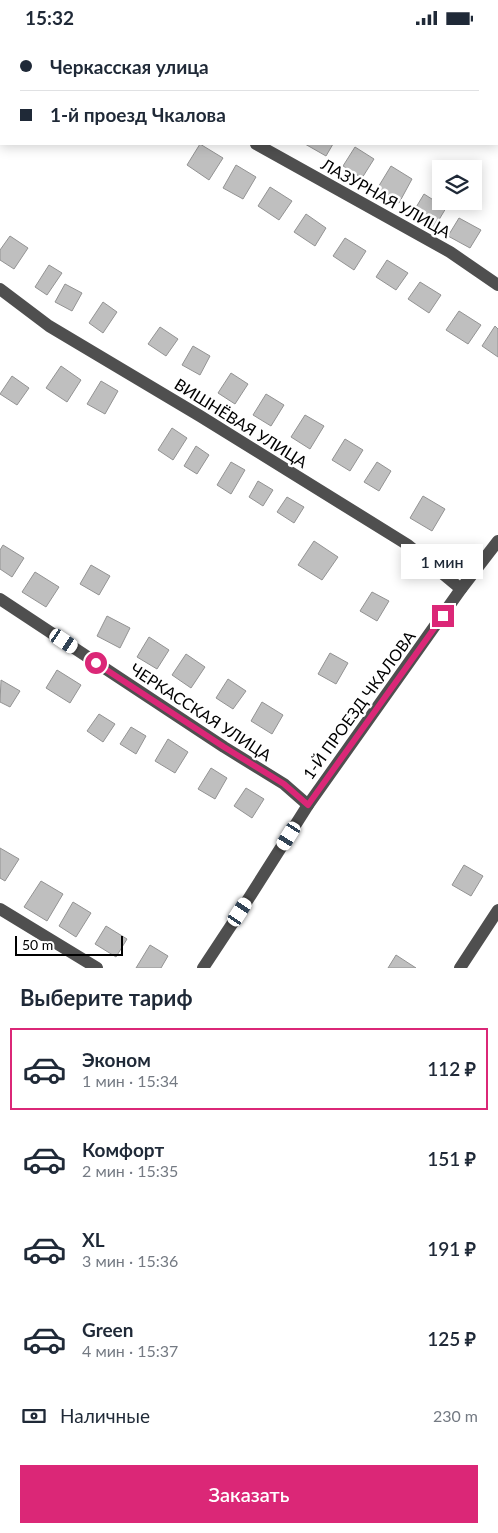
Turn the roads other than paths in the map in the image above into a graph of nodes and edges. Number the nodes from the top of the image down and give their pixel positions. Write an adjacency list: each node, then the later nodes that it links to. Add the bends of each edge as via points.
1 (258, 145): 2 (street, ЛАЗУРНАЯ УЛИЦА, via 450,252)
2 (498, 285)
3 (0, 289): 5 (street, ВИШНЁВАЯ УЛИЦА, via 49,326 408,545)
4 (498, 541): 5 (street, 1-Й ПРОЕЗД ЧКАЛОВА)
5 (461, 589): 7 (street, 1-Й ПРОЕЗД ЧКАЛОВА)
6 (0, 599): 7 (street, ЧЕРКАССКАЯ УЛИЦА, via 284,784)
7 (308, 805): 11 (street, 1-Й ПРОЕЗД ЧКАЛОВА)
8 (0, 909): 10 (street)
9 (498, 909): 12 (street)
10 (97, 968)
11 (203, 968)
12 (460, 968)

